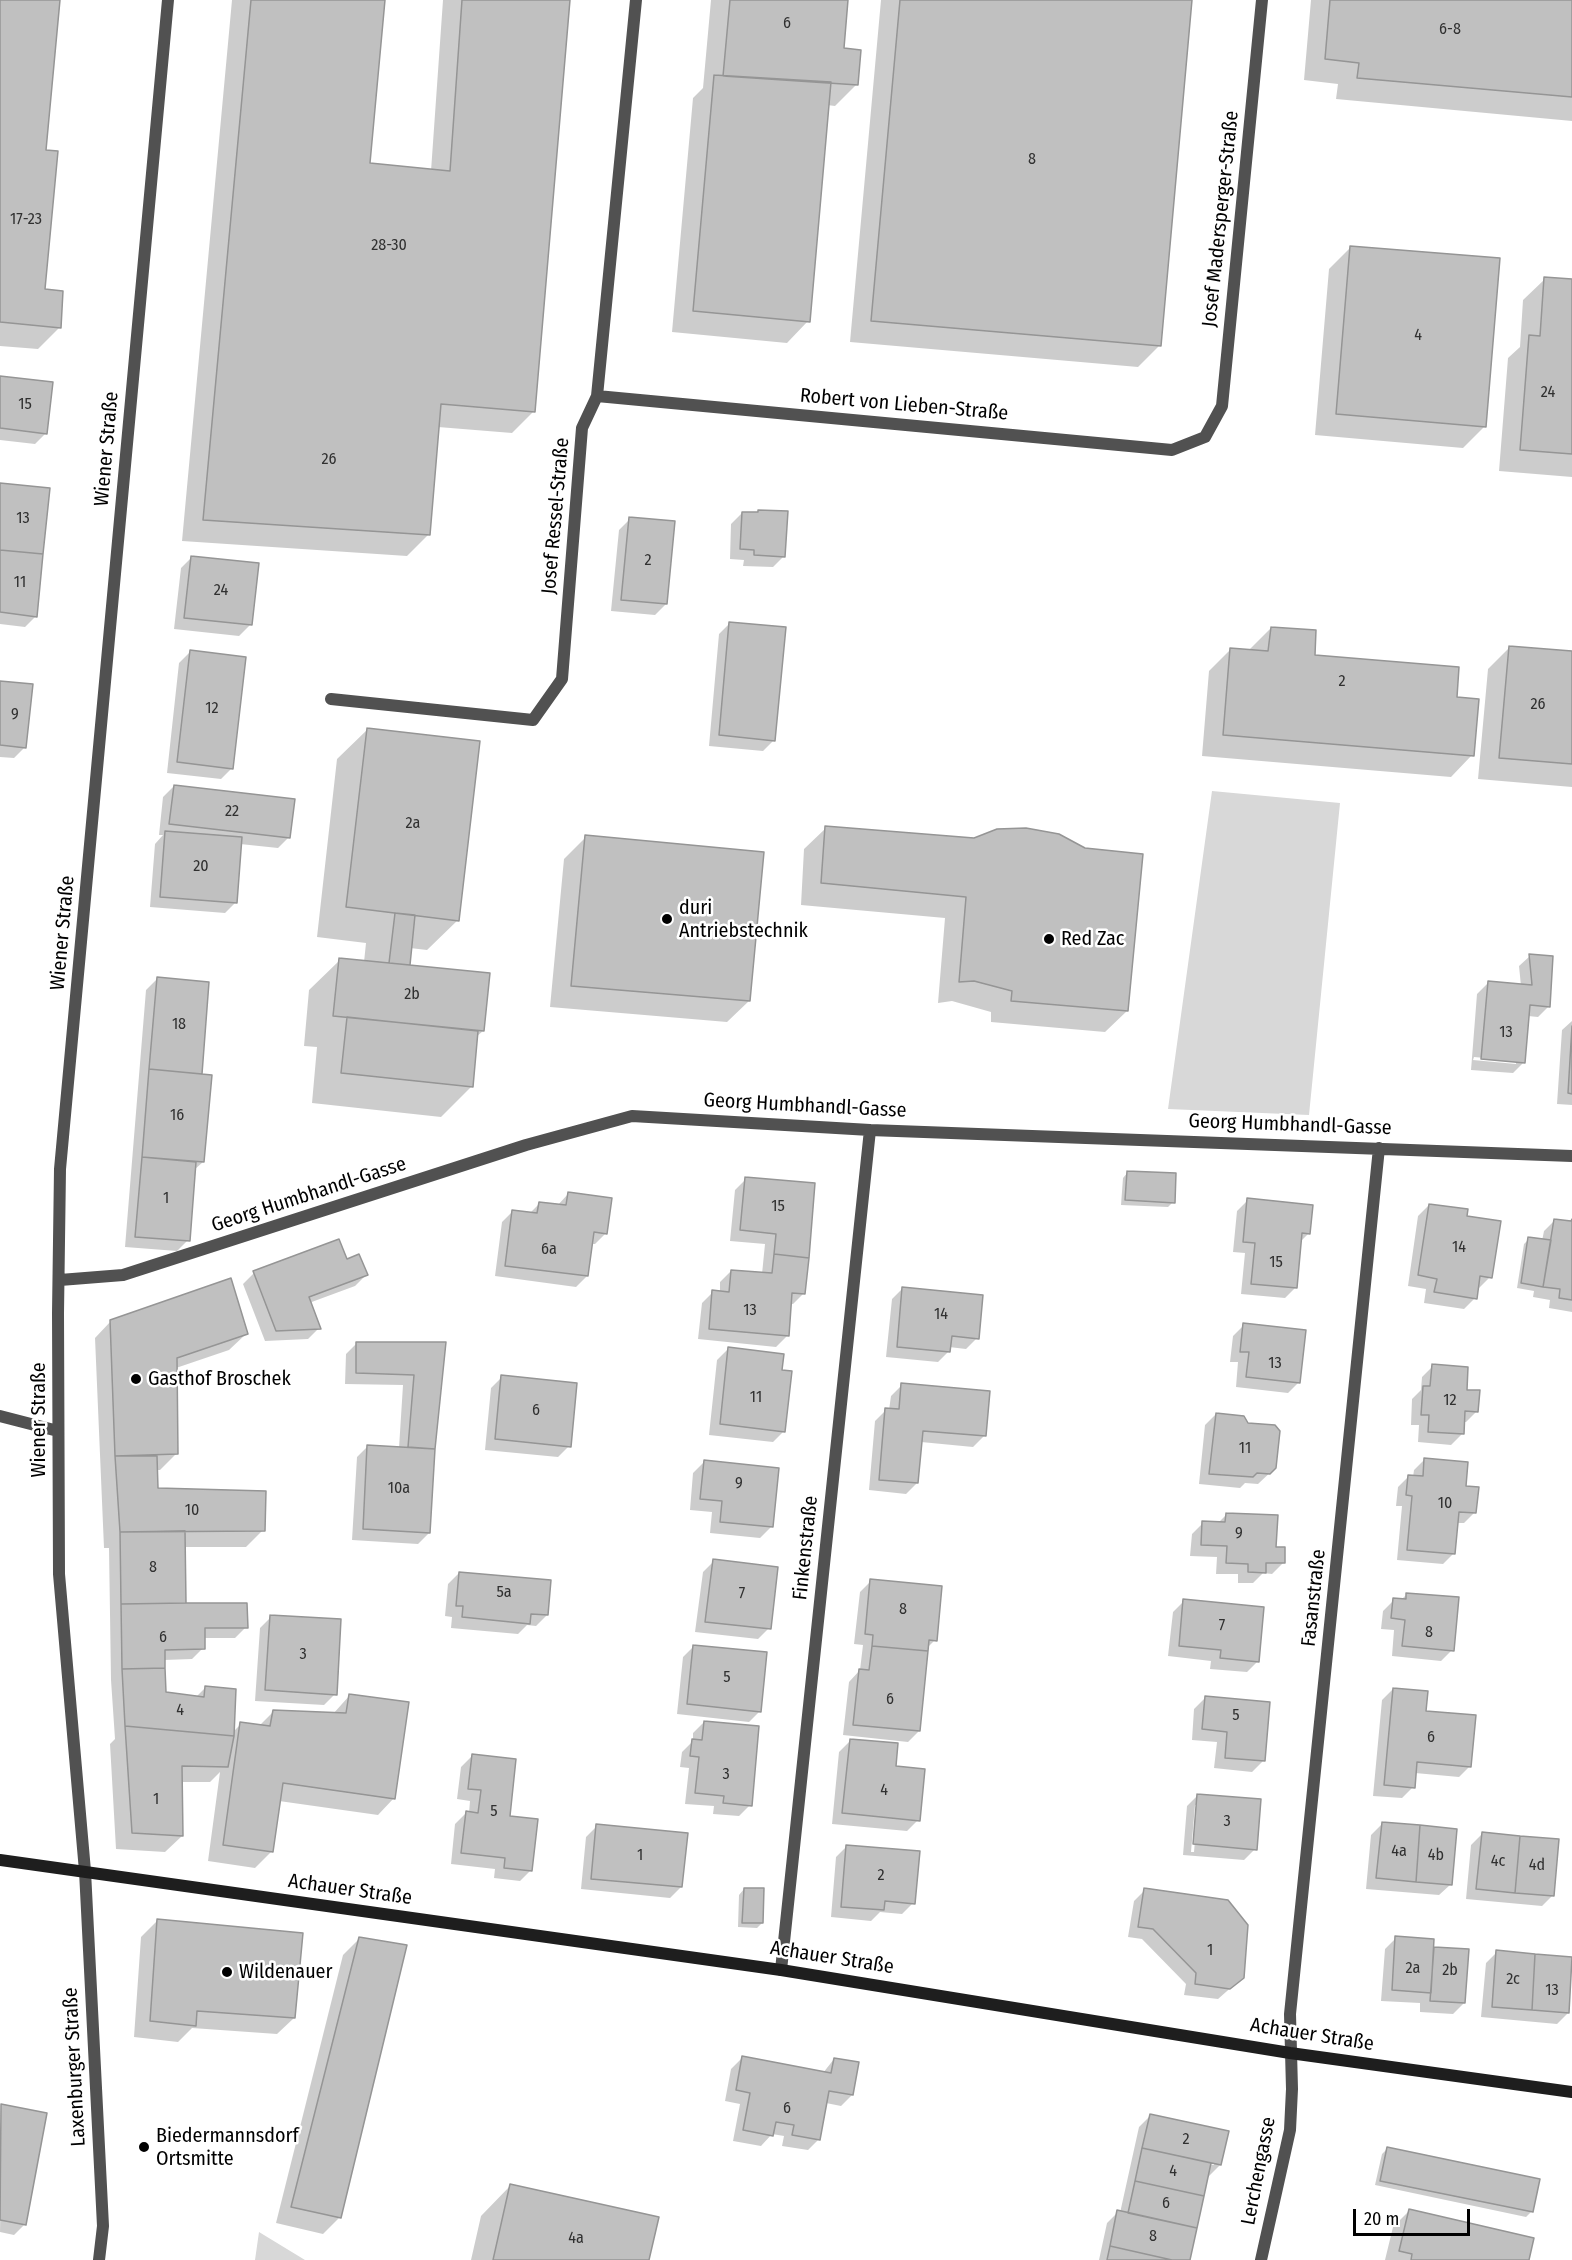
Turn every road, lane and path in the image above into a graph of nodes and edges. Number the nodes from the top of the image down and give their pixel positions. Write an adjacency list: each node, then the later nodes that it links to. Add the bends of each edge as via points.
1 (168, 0): 10 (street, Wiener Straße, via 60,1169)
2 (636, 0): 4 (street, Josef Ressel-Straße)
3 (1262, 0): 5 (street, Josef Madersperger-Straße, via 1222,406)
4 (597, 396): 5 (street, Robert von Lieben-Straße, via 1172,450); 6 (street, Josef Ressel-Straße, via 582,428 562,679 533,720)
5 (1205, 437)
6 (331, 699)
7 (870, 1130): 8 (street, Georg Humbhandl-Gasse); 10 (street, Georg Humbhandl-Gasse, via 632,1116 526,1145 123,1275); 15 (street, Finkenstraße)
8 (1380, 1148): 9 (street, Georg Humbhandl-Gasse); 16 (street, Fasanstraße, via 1290,2014)
9 (1572, 1156)
10 (60, 1280): 12 (street, Wiener Straße)
11 (0, 1416): 12 (street)
12 (58, 1431): 14 (street, Wiener Straße, via 59,1574)
13 (0, 1860): 14 (street, Achauer Straße)
14 (84, 1871): 15 (street, Achauer Straße); 18 (street, Laxenburger Straße, via 103,2226)
15 (781, 1970): 16 (street, Achauer Straße)
16 (1290, 2053): 17 (street, Achauer Straße); 19 (street, Lerchengasse, via 1290,2130)
17 (1572, 2092)
18 (99, 2260)
19 (1261, 2260)

